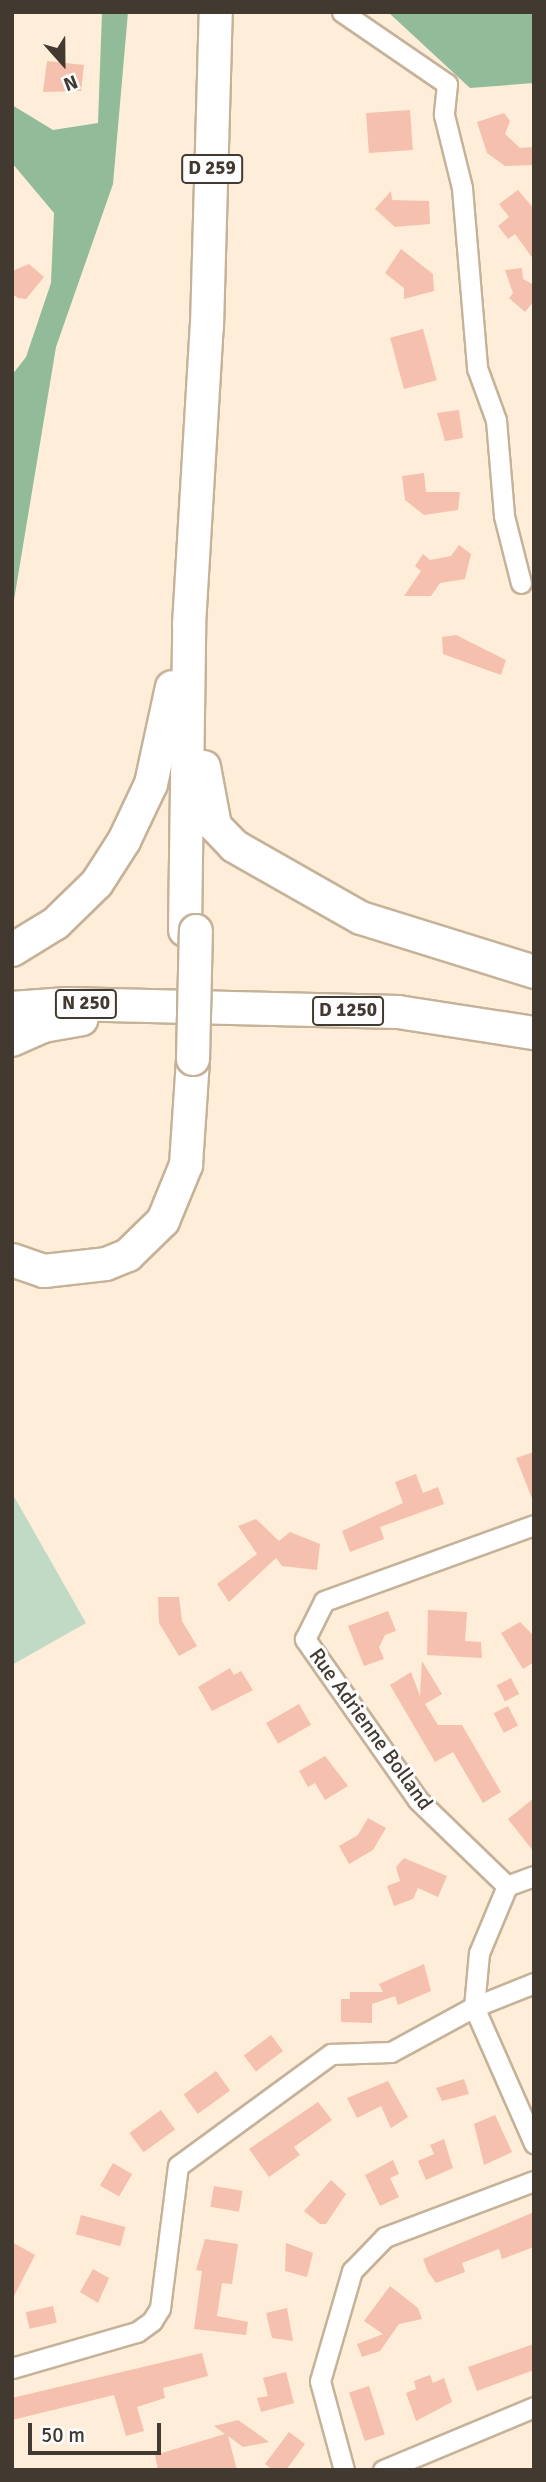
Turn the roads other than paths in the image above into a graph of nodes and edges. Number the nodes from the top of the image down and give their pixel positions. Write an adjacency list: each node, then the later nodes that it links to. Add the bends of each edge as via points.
1 (216, 12): 3 (main road, D 259)
2 (342, 12): 4 (street, via 447,85 444,115 462,188 477,368 496,420 504,516)
3 (198, 539): 5 (main road, D 259); 6 (main road)
4 (521, 583)
5 (189, 625): 7 (main road); 8 (main road, via 174,668 151,784 124,841 97,883 56,923)
6 (204, 767): 7 (main road); 9 (main road, via 215,826 234,846 361,918)
7 (190, 931): 14 (main road, bridge)
8 (12, 950)
9 (534, 972)
10 (160, 1006): 11 (main road, N 250); 12 (main road, D 1250, via 398,1012); 13 (main road, via 43,1026)
11 (12, 1008)
12 (534, 1033)
13 (12, 1040)
14 (187, 1059): 15 (main road, via 172,1161 161,1193 142,1220 119,1239 88,1251 60,1254); 16 (main road, via 186,1165 163,1222 128,1255 94,1267 44,1271)
15 (12, 1242)
16 (12, 1260)
17 (534, 1525): 19 (street, Rue Adrienne Bolland, via 324,1601 305,1639 418,1800)
18 (534, 1876): 19 (street)
19 (507, 1886): 21 (street, via 479,1953)
20 (534, 1983): 21 (street)
21 (474, 2007): 22 (street); 24 (street, via 391,2052 331,2054 178,2166 160,2308 152,2321 137,2332)
22 (534, 2143)
23 (534, 2181): 26 (street, via 385,2237 352,2271 320,2381)
24 (12, 2368)
25 (534, 2407): 27 (street)
26 (344, 2470)
27 (383, 2470)

